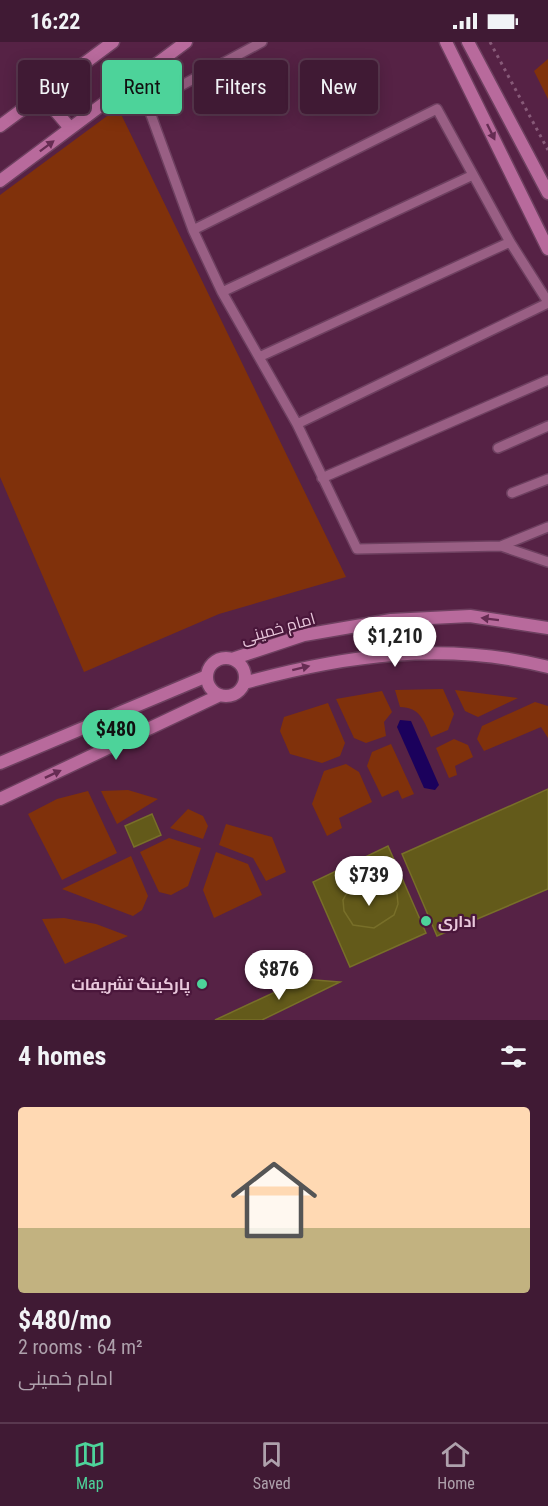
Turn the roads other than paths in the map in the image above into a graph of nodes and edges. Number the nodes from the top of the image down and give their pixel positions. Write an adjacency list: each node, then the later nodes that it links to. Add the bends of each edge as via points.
1 (113, 42): 6 (street)
2 (186, 42): 10 (street)
3 (262, 42): 14 (lane, via 147,104)
4 (446, 42): 16 (street, one-way to 16)
5 (468, 42): 13 (street)
6 (88, 60)
7 (18, 112): 9 (street)
8 (58, 114): 10 (street)
9 (0, 126)
10 (70, 128): 12 (street, one-way to 10)
11 (473, 175): 14 (lane, via 437,109); 15 (lane); 17 (lane)
12 (0, 181)
13 (548, 193)
14 (193, 230): 17 (lane)
15 (510, 242): 18 (lane); 19 (lane)
16 (548, 249)
17 (222, 292): 19 (lane)
18 (548, 302): 21 (lane)
19 (259, 357): 21 (lane)
20 (548, 380): 24 (lane)
21 (297, 424): 24 (lane)
22 (548, 426): 23 (lane)
23 (498, 448)
24 (322, 478): 28 (lane, via 357,549)
25 (548, 479): 26 (lane)
26 (512, 493)
27 (548, 527): 28 (lane)
28 (501, 546): 29 (lane)
29 (548, 562)
30 (548, 628): 31 (street, امام خمینی, one-way to 31, via 470,616 391,620 304,635)
31 (232, 659): 33 (street, via 216,661); 34 (street, via 244,671)
32 (548, 667): 34 (street, one-way to 32, via 304,666 403,652 476,654)
33 (207, 675): 35 (street, via 210,687); 36 (street)
34 (244, 683): 35 (street, via 235,695)
35 (220, 695): 37 (street, one-way to 35)
36 (0, 763)
37 (0, 799)

